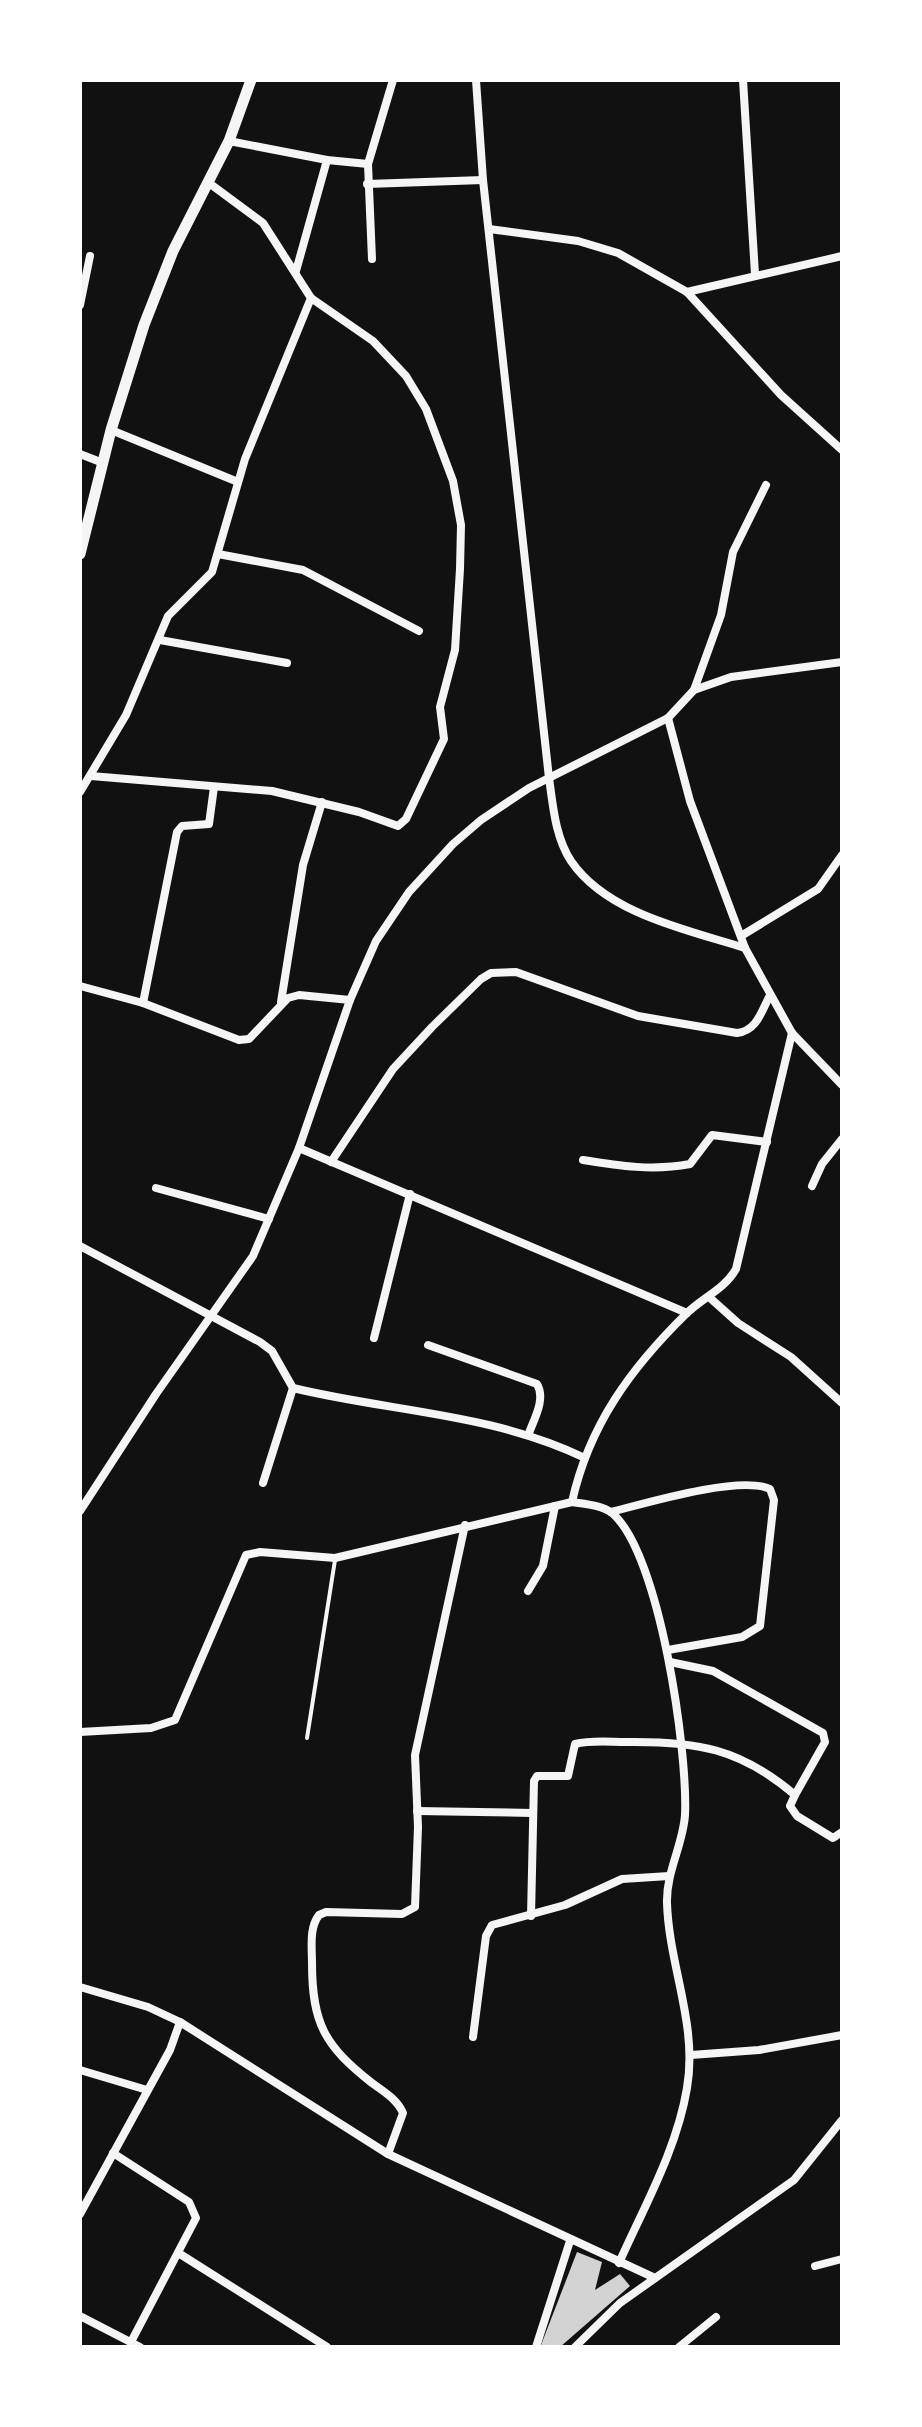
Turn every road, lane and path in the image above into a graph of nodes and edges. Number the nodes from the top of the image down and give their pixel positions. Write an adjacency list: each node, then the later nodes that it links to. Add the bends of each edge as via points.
1 (251, 80): 5 (main road)
2 (393, 80): 7 (street)
3 (476, 80): 8 (street)
4 (743, 80): 16 (street)
5 (229, 141): 6 (street); 9 (main road)
6 (327, 160): 7 (street); 15 (street)
7 (368, 164): 10 (street)
8 (483, 180): 10 (street); 11 (street)
9 (209, 183): 15 (street, via 263,223); 20 (main road, via 173,251)
10 (367, 184): 14 (street)
11 (489, 229): 17 (street, via 578,241 618,253); 35 (street)
12 (90, 256): 19 (street)
13 (842, 256): 16 (street)
14 (372, 259)
15 (296, 271): 18 (street)
16 (755, 274): 17 (street)
17 (687, 292): 21 (street, via 781,395)
18 (311, 298): 24 (street); 38 (street, via 373,341 406,376 426,409 453,481 461,525 455,650 440,707 444,739 406,819 390,825)
19 (80, 305)
20 (111, 430): 23 (main road); 24 (street)
21 (842, 450)
22 (80, 454): 23 (street)
23 (103, 463): 26 (main road)
24 (238, 482): 27 (street)
25 (766, 485): 32 (street, via 733,552 721,615)
26 (80, 554)
27 (218, 554): 28 (street, via 303,570); 29 (street, via 208,578 174,606)
28 (419, 631)
29 (160, 640): 31 (street); 34 (street)
30 (842, 662): 32 (street, via 731,677)
31 (287, 663)
32 (694, 690): 33 (street)
33 (668, 718): 35 (street); 40 (street, via 690,801)
34 (91, 776): 36 (street); 37 (street)
35 (549, 778): 41 (street, via 559,834 570,860 587,879 659,920); 44 (street, via 481,820 418,882 390,918)
36 (214, 787): 38 (street, via 272,791); 46 (street, via 209,824 182,826 177,832)
37 (80, 792)
38 (322, 802): 45 (street, via 300,880)
39 (842, 855): 40 (street, via 818,889)
40 (741, 936): 41 (street)
41 (745, 948): 43 (street)
42 (80, 986): 46 (street)
43 (769, 997): 47 (street); 53 (street, via 748,1032 737,1033 664,1023 516,972 491,973 393,1069)
44 (350, 1000): 45 (street, via 299,995); 51 (street)
45 (281, 1002): 46 (street, via 249,1039 239,1040)
46 (143, 1003)
47 (792, 1033): 48 (street); 50 (street)
48 (840, 1078)
49 (842, 1139): 54 (street)
50 (767, 1142): 52 (street, via 712,1135 696,1158 680,1166); 59 (street, via 736,1269)
51 (299, 1148): 53 (street); 57 (street)
52 (583, 1160)
53 (331, 1162): 56 (street)
54 (812, 1186)
55 (156, 1188): 57 (street)
56 (410, 1194): 60 (street); 62 (street)
57 (269, 1219): 61 (street, via 253,1256)
58 (80, 1246): 61 (street)
59 (709, 1297): 60 (street); 65 (street, via 791,1357)
60 (687, 1313): 67 (street, via 629,1375)
61 (212, 1315): 64 (street, via 272,1351); 71 (street)
62 (374, 1338)
63 (428, 1345): 66 (street, via 537,1384 541,1401)
64 (293, 1388): 66 (street, via 473,1418); 68 (street)
65 (842, 1403)
66 (529, 1433): 67 (street)
67 (585, 1458): 69 (street)
68 (263, 1483)
69 (572, 1502): 70 (street); 72 (street)
70 (555, 1506): 73 (street); 75 (street, via 543,1566)
71 (80, 1511)
72 (611, 1512): 76 (street, via 629,1534); 76 (street, via 709,1490 749,1485 770,1489 774,1500 760,1626 742,1637)
73 (465, 1525): 74 (street); 82 (street, via 419,1726)
74 (335, 1558): 78 (street, via 246,1555 175,1720 151,1728); 79 (lane)
75 (528, 1591)
76 (668, 1650): 77 (street)
77 (670, 1662): 80 (street); 81 (street, via 713,1671 823,1733 825,1742)
78 (80, 1732)
79 (307, 1738)
80 (682, 1741): 81 (street, via 729,1753 776,1778); 83 (street, via 575,1744 568,1776 537,1776); 85 (street, via 685,1817)
81 (795, 1795): 84 (street, via 790,1806 797,1816 827,1836 838,1838)
82 (417, 1811): 83 (street); 96 (street, via 417,1900 411,1912 326,1912 312,1930 312,1982 325,2039 403,2113)
83 (533, 1813): 86 (street)
84 (842, 1832)
85 (669, 1876): 86 (street, via 622,1879); 91 (street, via 668,1926)
86 (531, 1916): 90 (street, via 488,1929)
87 (80, 1987): 88 (street)
88 (180, 2022): 93 (street); 96 (street)
89 (842, 2035): 91 (street)
90 (473, 2037)
91 (691, 2055): 101 (street, via 678,2127)
92 (80, 2070): 93 (street)
93 (147, 2090): 95 (street)
94 (842, 2120): 103 (street, via 794,2180)
95 (113, 2153): 97 (street); 99 (street, via 194,2210 194,2228)
96 (388, 2154): 98 (street)
97 (80, 2214)
98 (570, 2241): 101 (street); 108 (street)
99 (180, 2254): 106 (street); 107 (street)
100 (842, 2259): 102 (street)
101 (619, 2263): 103 (street)
102 (815, 2266)
103 (655, 2278): 109 (street)
104 (80, 2316): 106 (street)
105 (716, 2317): 110 (street)
106 (136, 2345)
107 (327, 2347)
108 (536, 2347)
109 (575, 2347)
110 (679, 2347)

